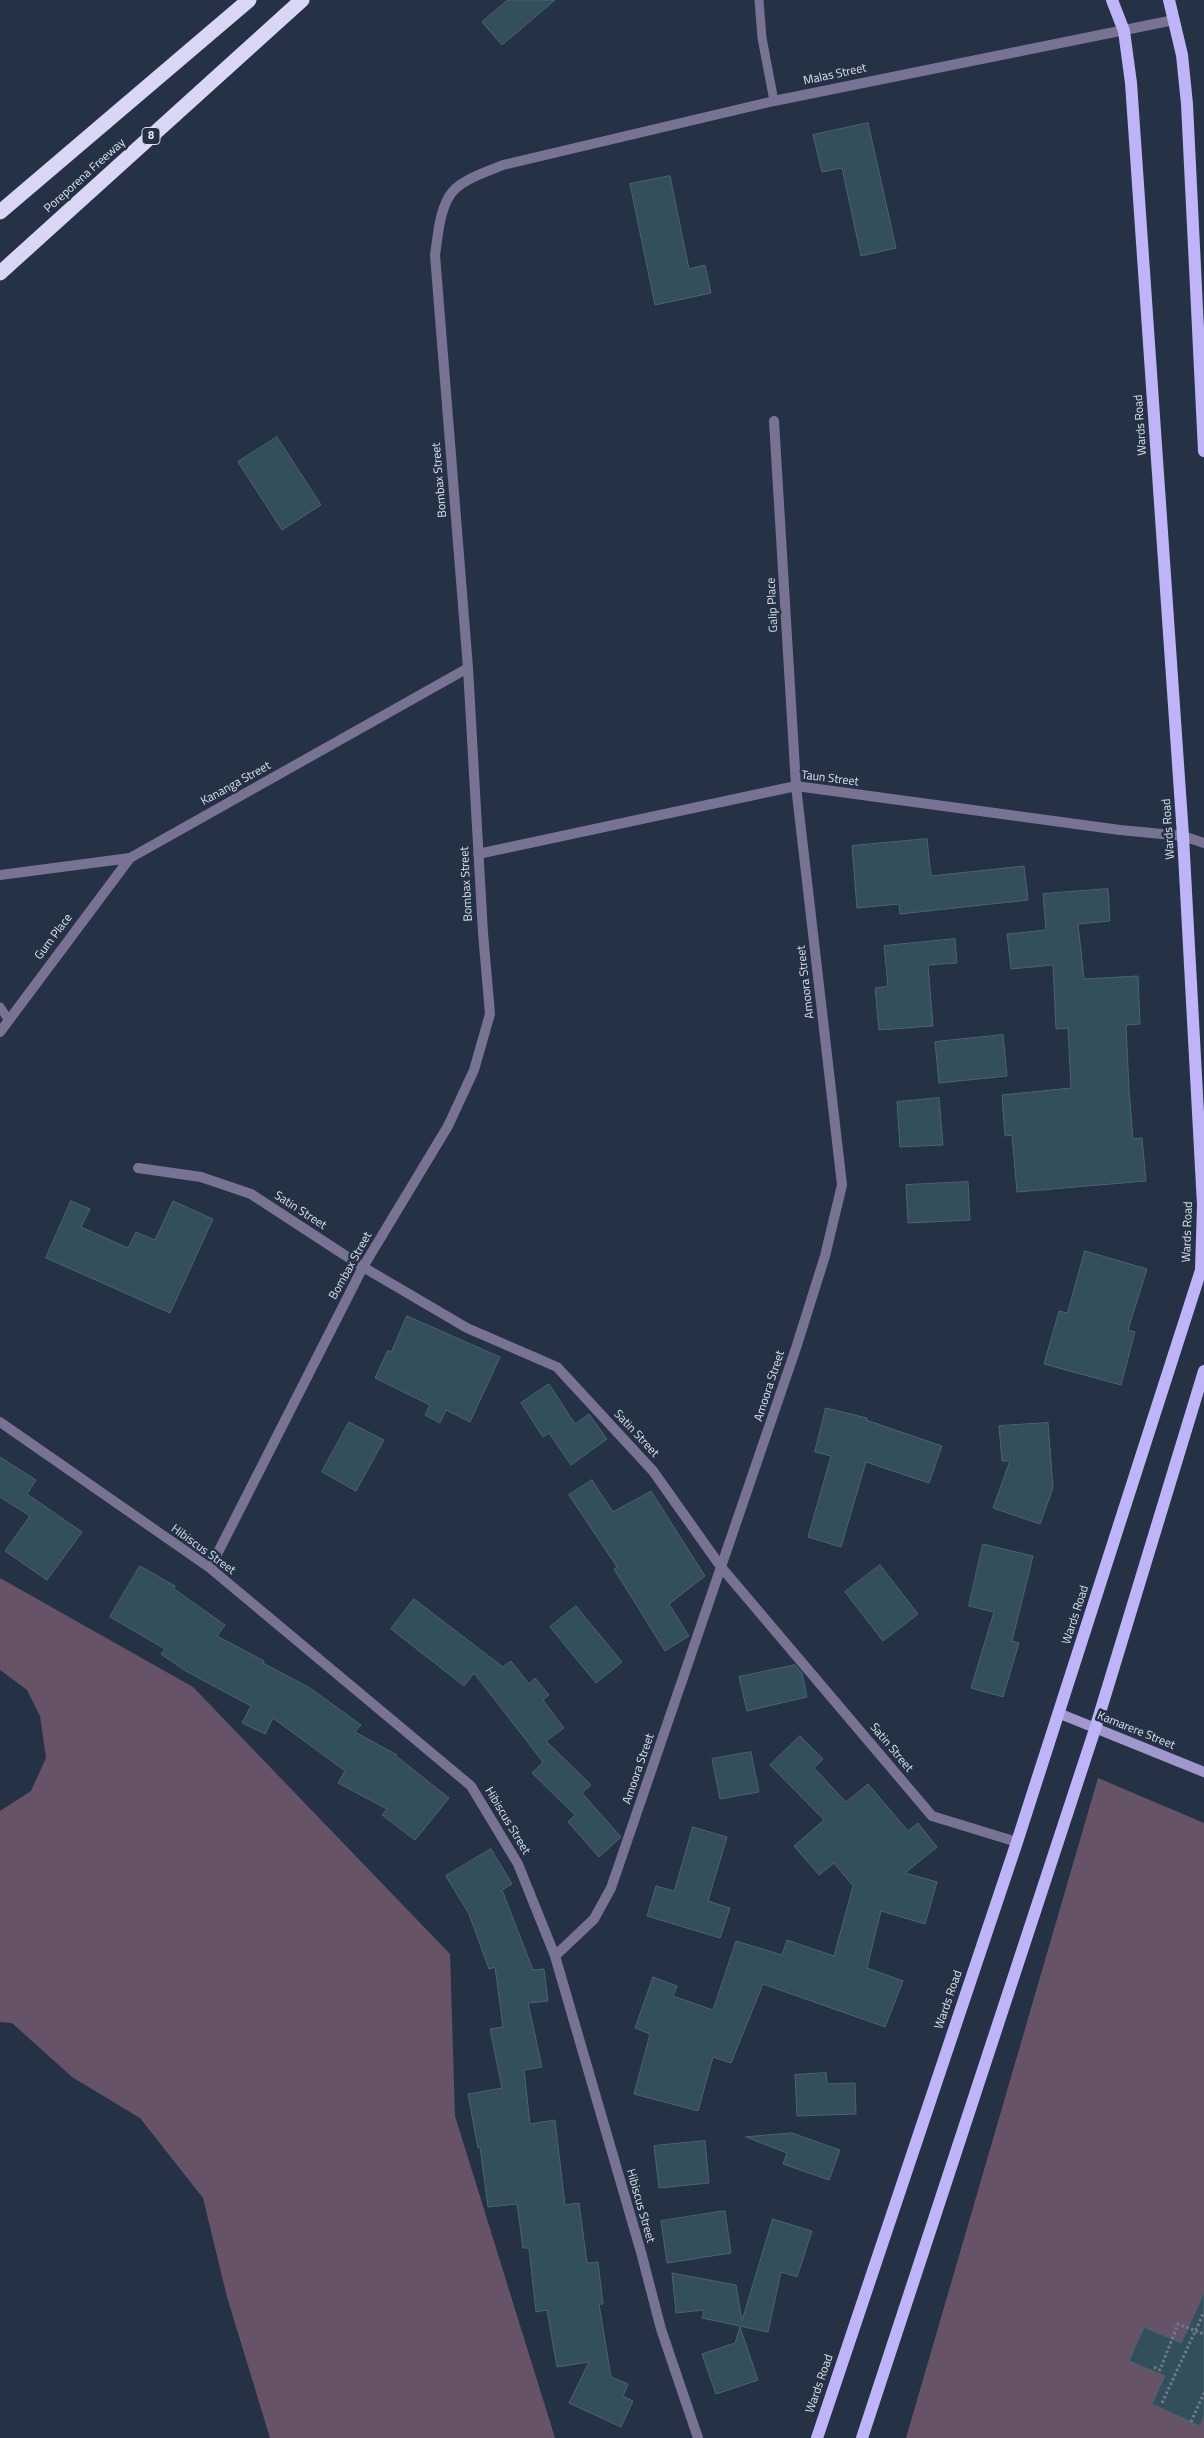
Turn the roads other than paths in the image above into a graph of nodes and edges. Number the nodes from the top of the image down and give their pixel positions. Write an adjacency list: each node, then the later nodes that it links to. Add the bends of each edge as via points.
1 (249, 0): 10 (highway, Poreporena Freeway)
2 (302, 0): 11 (highway, Poreporena Freeway / 8)
3 (759, 0): 8 (lane, via 762,38)
4 (1112, 0): 7 (main road, Wards Road)
5 (1169, 0): 6 (main road)
6 (1174, 20): 7 (street, Malas Street); 13 (main road, via 1182,55 1187,104)
7 (1124, 31): 8 (street, Malas Street); 16 (main road, Wards Road, via 1131,83)
8 (774, 101): 9 (street, Malas Street)
9 (503, 164): 14 (street, Bombax Street, via 464,183 450,195 435,255)
10 (0, 212)
11 (0, 273)
12 (774, 421): 15 (street, Galip Place)
13 (1204, 451)
14 (468, 668): 18 (street, Bombax Street); 19 (street, Kananga Street)
15 (796, 786): 16 (street, Taun Street); 18 (street, Taun Street); 29 (street, Amoora Street, via 842,1185 822,1266)
16 (1183, 836): 17 (street, Taun Street); 25 (main road, Wards Road)
17 (1204, 843)
18 (478, 854): 26 (street, Bombax Street, via 490,1014 474,1070 448,1126)
19 (130, 858): 20 (street, Kananga Street); 22 (street, Gum Place)
20 (0, 875)
21 (0, 1007): 22 (lane)
22 (8, 1019): 23 (street, Gum Place)
23 (0, 1032)
24 (138, 1168): 26 (street, Satin Street, via 200,1177 251,1194)
25 (1204, 1206): 31 (main road, Wards Road, via 1201,1270)
26 (363, 1267): 29 (street, Satin Street, via 467,1328 557,1367 653,1470); 30 (street, Bombax Street)
27 (1204, 1371): 32 (main road)
28 (0, 1422): 30 (street, Hibiscus Street)
29 (721, 1567): 34 (street, Satin Street, via 932,1816); 35 (street, Amoora Street, via 611,1888 594,1919)
30 (210, 1568): 35 (street, Hibiscus Street, via 471,1786 518,1864)
31 (1058, 1714): 32 (street, Kamarere Street); 34 (main road, Wards Road)
32 (1095, 1729): 33 (street, Kamarere Street); 38 (main road)
33 (1204, 1772)
34 (1017, 1842): 37 (main road, Wards Road)
35 (555, 1956): 36 (street, Hibiscus Street, via 641,2252 650,2295)
36 (698, 2438)
37 (817, 2438)
38 (862, 2438)

